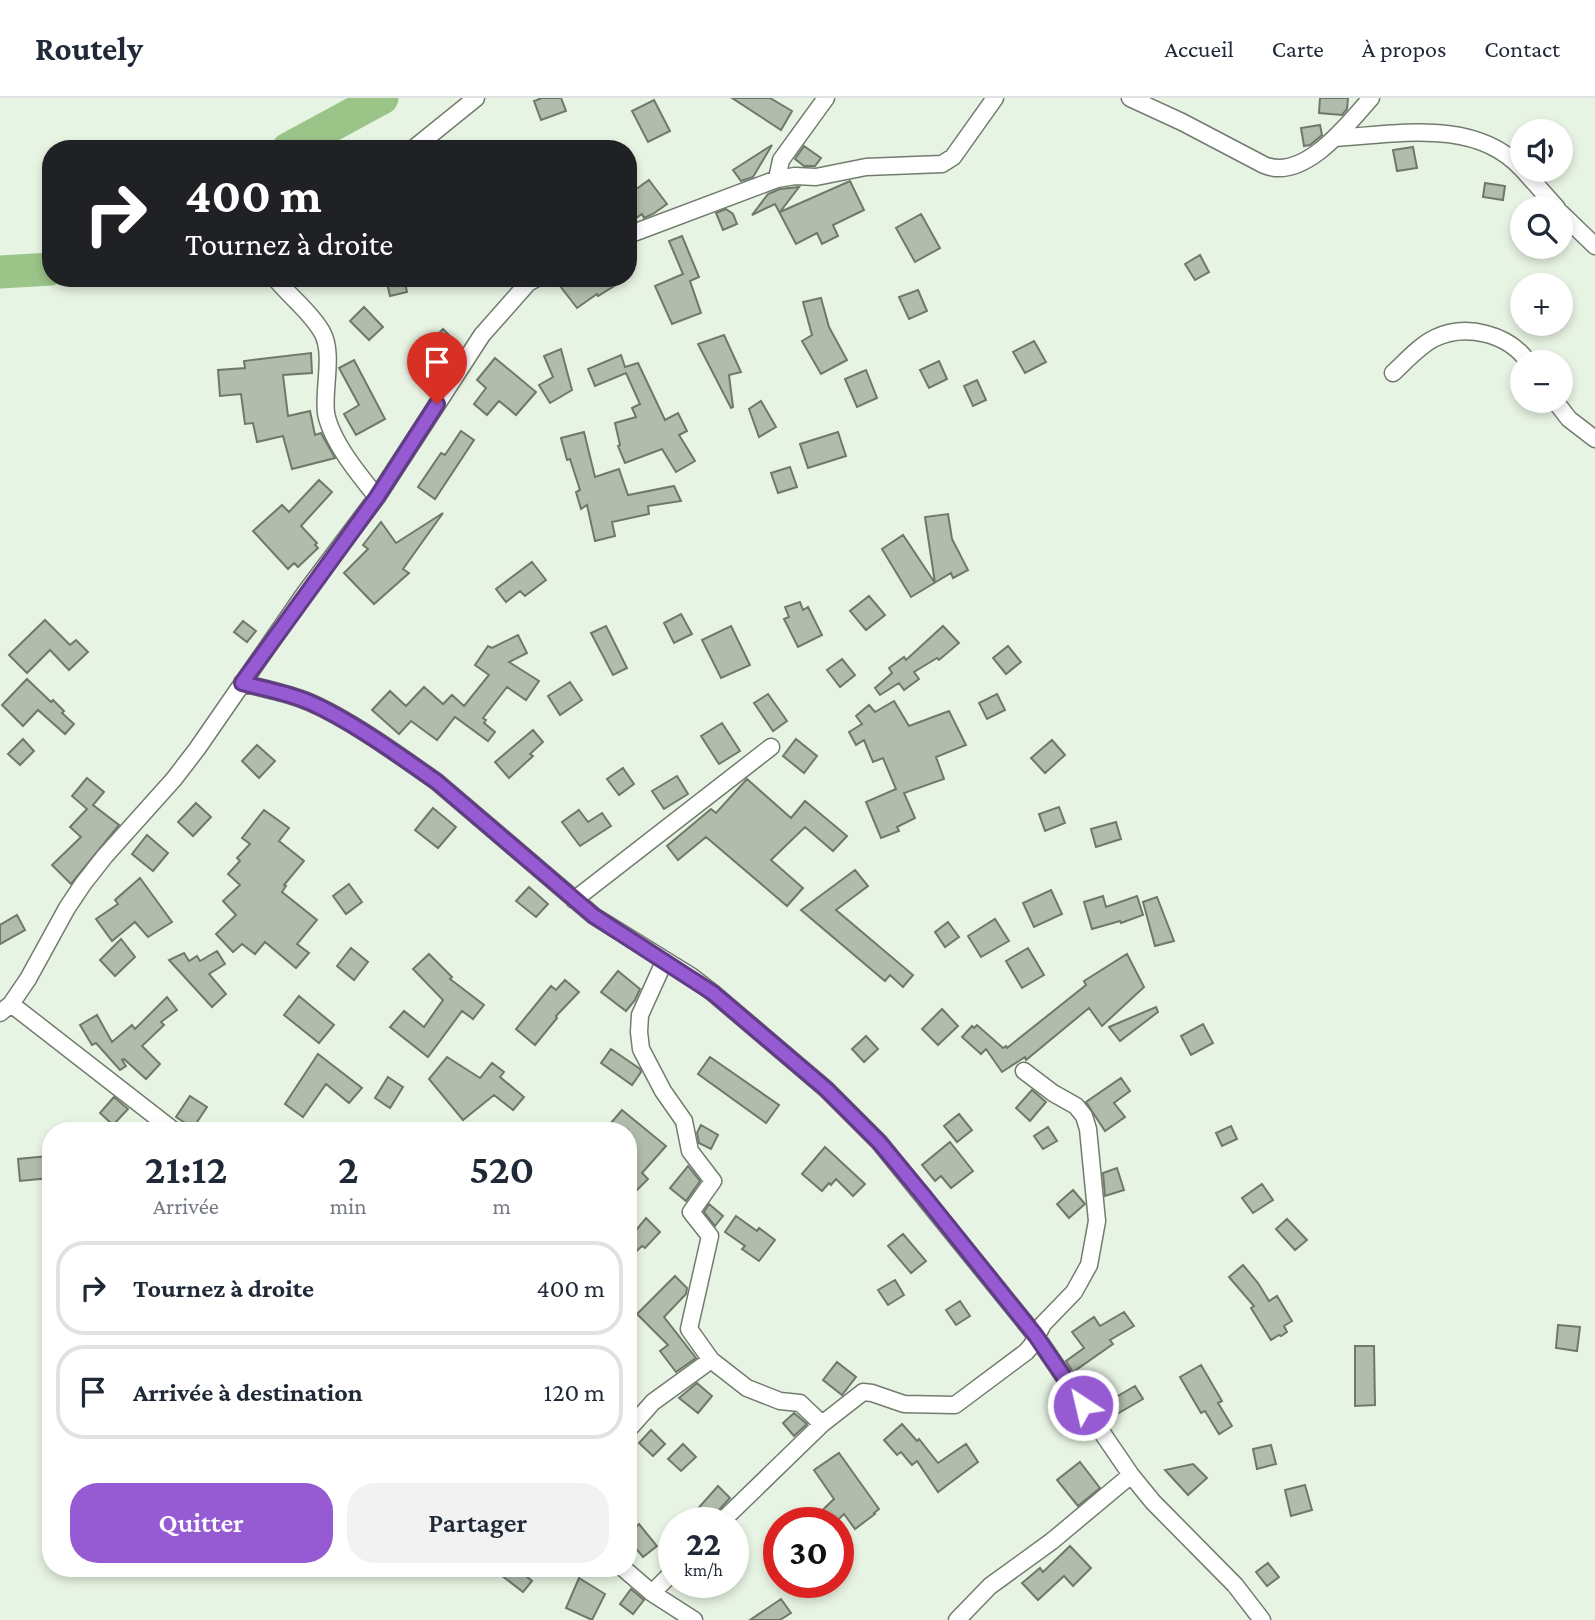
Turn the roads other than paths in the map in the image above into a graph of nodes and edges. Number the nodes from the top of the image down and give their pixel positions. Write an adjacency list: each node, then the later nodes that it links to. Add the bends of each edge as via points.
1 (476, 98): 7 (street)
2 (826, 98): 9 (street, via 781,160)
3 (995, 98): 9 (street, via 953,157 943,164 866,167)
4 (1130, 98): 6 (street, via 1271,168 1307,160)
5 (1371, 98): 6 (street)
6 (1336, 138): 8 (street, via 1438,132 1467,138)
7 (424, 140)
8 (1510, 156)
9 (778, 179): 13 (street)
10 (1534, 182): 11 (street)
11 (1547, 196)
12 (1573, 225): 14 (street)
13 (637, 232)
14 (1595, 246)
15 (283, 287): 21 (street, via 322,332 326,413 354,469)
16 (524, 287): 21 (street, via 482,335)
17 (1517, 350): 18 (street, via 1489,335 1450,333 1433,338)
18 (1393, 373)
19 (1564, 413): 20 (street)
20 (1595, 439)
21 (377, 497): 22 (street)
22 (242, 683): 24 (street, via 326,710 412,765); 26 (street, via 174,779 83,884 28,979)
23 (771, 747): 24 (street)
24 (574, 900): 25 (street)
25 (664, 962): 29 (street, via 713,993 826,1089 879,1142); 30 (street, via 640,1015 641,1049 684,1121 690,1151 713,1181 691,1212 710,1236 689,1325)
26 (5, 1009): 28 (street)
27 (1024, 1071): 29 (street, via 1084,1116 1097,1221 1082,1279)
28 (162, 1122)
29 (1036, 1336): 32 (street, via 1026,1352 955,1405 904,1404 863,1392); 33 (street)
30 (711, 1360): 31 (street, via 653,1402); 32 (street, via 747,1388 780,1401 800,1403)
31 (637, 1420)
32 (822, 1423): 34 (street)
33 (1131, 1475): 39 (street, via 990,1586); 40 (street)
34 (736, 1507)
35 (633, 1577): 37 (street)
36 (658, 1587): 37 (street)
37 (652, 1593): 38 (street)
38 (694, 1620)
39 (957, 1620)
40 (1262, 1620)

